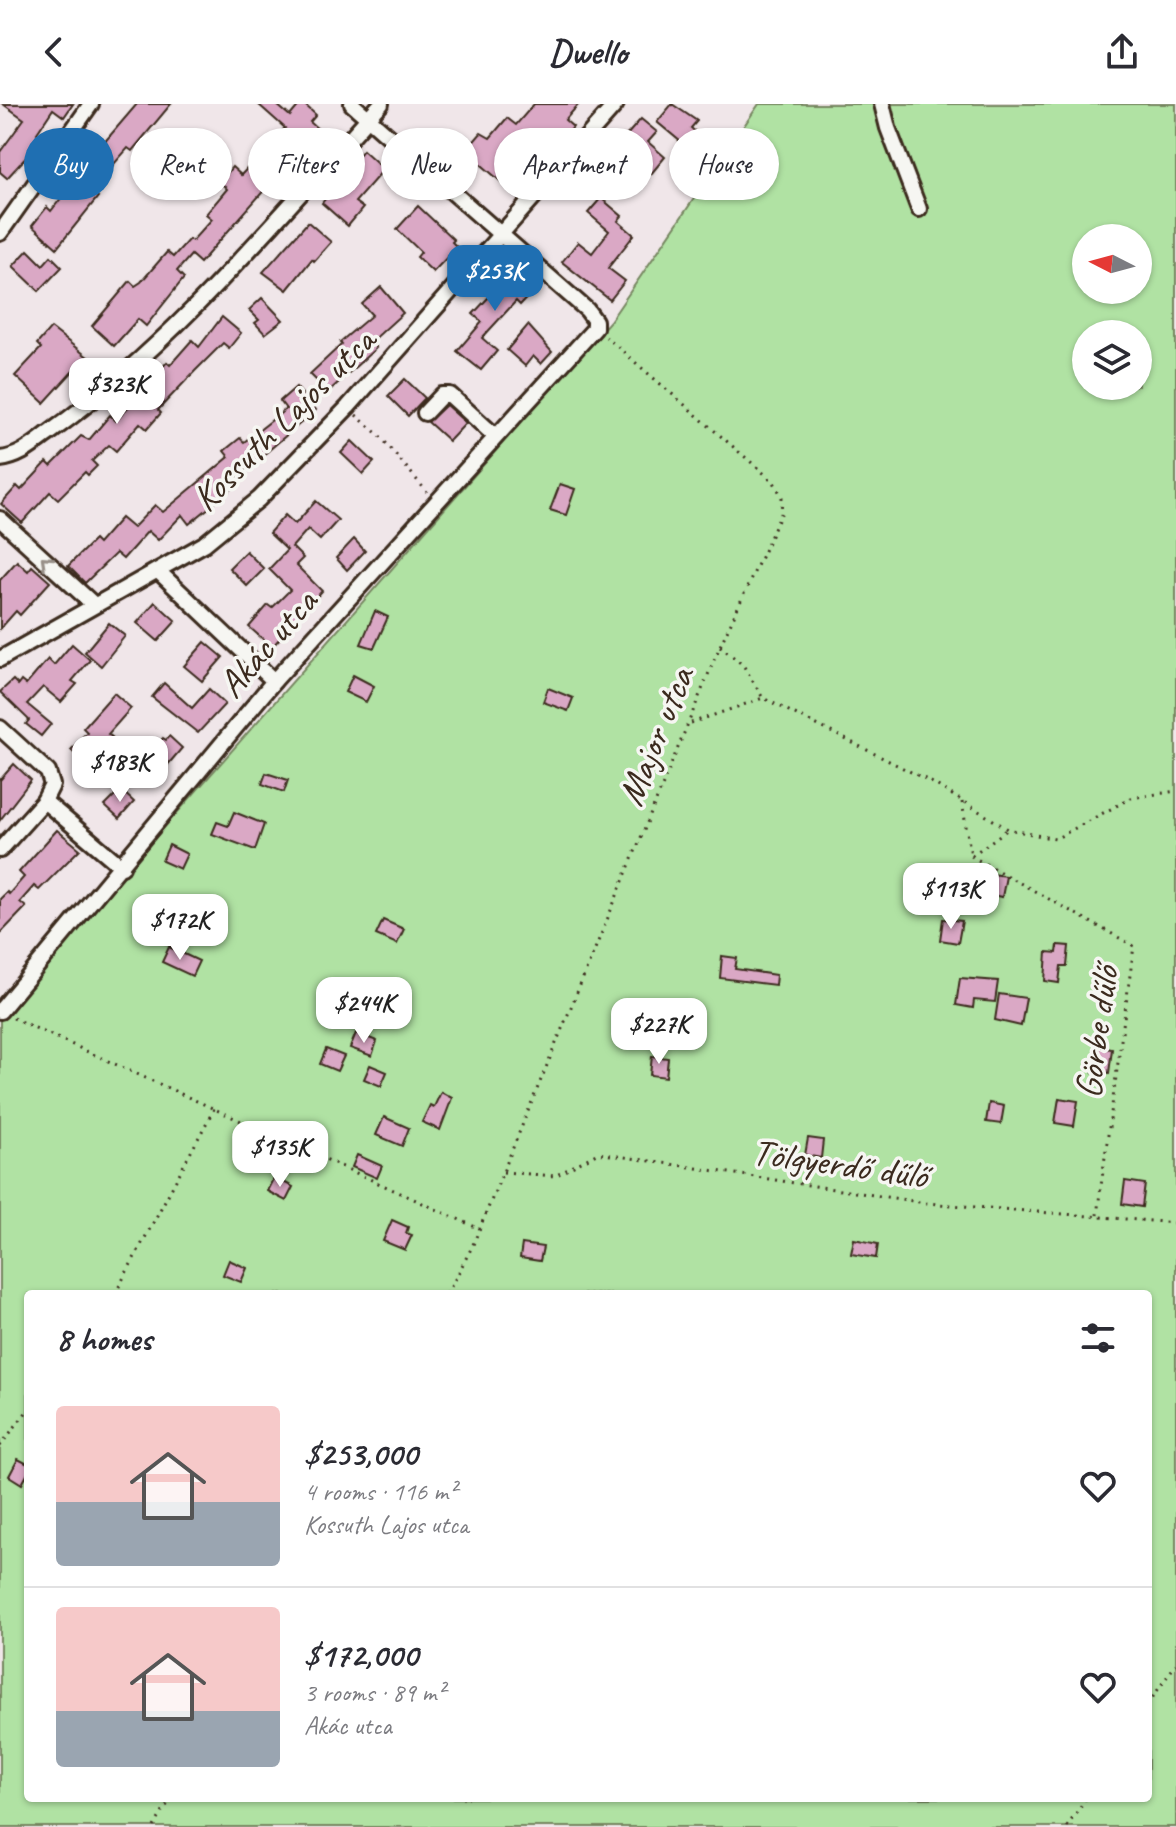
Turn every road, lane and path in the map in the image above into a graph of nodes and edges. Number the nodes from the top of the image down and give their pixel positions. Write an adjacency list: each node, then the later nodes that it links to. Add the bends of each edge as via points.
1 (91, 104): 8 (street)
2 (352, 104): 6 (street)
3 (381, 104): 6 (street)
4 (616, 104): 9 (street, Kossuth Lajos utca)
5 (882, 104): 7 (street)
6 (368, 119): 9 (street); 14 (street, via 190,312 82,409 14,458)
7 (919, 209)
8 (0, 233)
9 (498, 234): 10 (street, via 587,310); 11 (street, Kossuth Lajos utca)
10 (595, 328): 13 (street, Akác utca); 19 (path, Major utca, via 774,482 782,497 781,514)
11 (348, 407): 15 (path, via 416,476); 17 (street, Kossuth Lajos utca, via 259,499 204,544)
12 (425, 413): 13 (street, via 442,395 450,395)
13 (495, 436): 15 (street, Akác utca)
14 (0, 459)
15 (435, 504): 21 (street, Akác utca)
16 (0, 519): 18 (street, one-way to 16)
17 (158, 571): 18 (street, Kossuth Lajos utca); 21 (street)
18 (93, 604): 20 (street, Kossuth Lajos utca)
19 (720, 646): 22 (path, via 743,665); 23 (path, Major utca)
20 (0, 659)
21 (274, 681): 31 (street, Akác utca)
22 (763, 698): 23 (path); 27 (path)
23 (688, 724): 34 (path, Major utca)
24 (0, 728): 26 (street, via 48,772 52,785)
25 (1176, 791): 28 (path, via 1131,798 1055,839)
26 (44, 801): 29 (street); 31 (street)
27 (961, 801): 28 (path); 30 (path)
28 (1008, 829): 30 (path)
29 (0, 850)
30 (971, 856): 35 (path, Görbe dűlő, via 1134,946)
31 (122, 867): 32 (street, Akác utca)
32 (0, 1012): 33 (path)
33 (215, 1107): 37 (path); 38 (path)
34 (503, 1172): 35 (path, Tölgyerdő dűlő, via 555,1176 598,1153 926,1203); 37 (path, Major utca)
35 (1097, 1215): 36 (path, Tölgyerdő dűlő)
36 (1176, 1223)
37 (480, 1229): 39 (path, Major utca)
38 (117, 1290)
39 (449, 1290)
40 (24, 1415): 41 (path)
41 (0, 1446)
42 (1176, 1664): 43 (path)
43 (1152, 1698)
44 (169, 1802): 46 (path)
45 (1083, 1802): 47 (path)
46 (154, 1827)
47 (1067, 1827)

